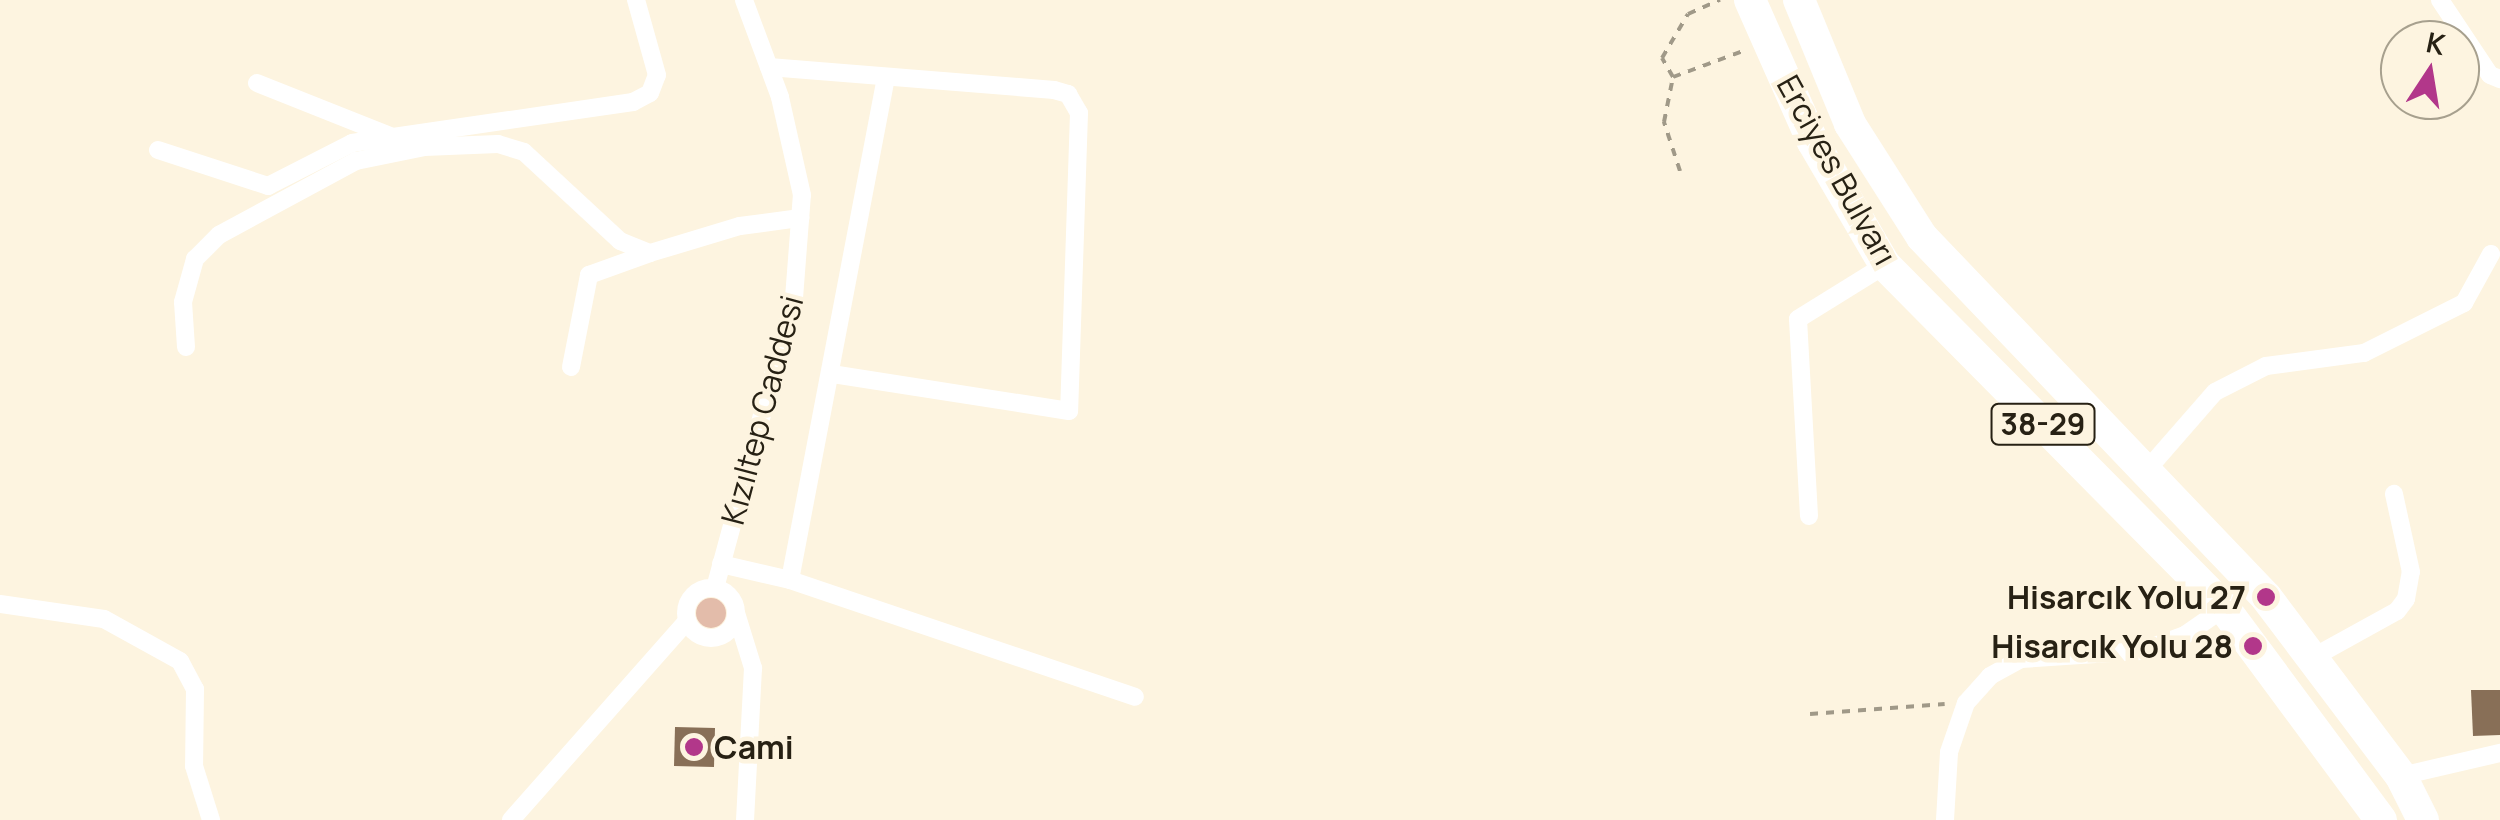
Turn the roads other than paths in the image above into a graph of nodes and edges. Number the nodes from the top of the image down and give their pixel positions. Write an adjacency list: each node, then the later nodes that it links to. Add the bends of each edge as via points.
1 (636, 0): 10 (street, via 657,75 642,99)
2 (744, 0): 6 (street, Kızıltep Caddesi)
3 (1750, 0): 15 (highway, Erciyes Bulvarı / 38-29, via 1813,142)
4 (1800, 0): 19 (highway, Erciyes Bulvarı / 38-29, via 1850,124 1922,236)
5 (2440, 0): 8 (street, via 2490,75)
6 (768, 68): 7 (street); 12 (street, Kızıltep Caddesi, via 802,195)
7 (886, 77): 18 (street); 18 (street, via 1054,90 1078,105 1069,411)
8 (2500, 78)
9 (258, 83): 10 (street)
10 (390, 136): 11 (street, via 352,143 268,186)
11 (158, 150)
12 (800, 218): 13 (street, via 740,226); 22 (street, Kızıltep Caddesi, via 794,298 779,366)
13 (650, 253): 16 (street, via 620,240 524,152 498,144 424,147 356,161 220,236 195,259 183,302); 17 (street, via 588,276)
14 (2491, 254): 19 (street, via 2464,303 2364,353 2266,366 2215,392)
15 (1885, 265): 21 (street, via 1798,319); 26 (highway, Erciyes Bulvarı / 38-29)
16 (186, 346)
17 (570, 367)
18 (834, 374): 23 (street)
19 (2146, 470): 29 (highway, Erciyes Bulvarı / 38-29, via 2266,598)
20 (2394, 494): 29 (street, via 2412,572 2406,600 2398,611)
21 (1809, 516)
22 (721, 564): 23 (street); 24 (street, Kızıltep Caddesi)
23 (790, 580): 30 (street)
24 (715, 588): 27 (street, via 730,597); 28 (street, via 691,596)
25 (0, 604): 33 (street, via 104,619 180,661 195,689 194,766)
26 (2224, 608): 36 (street, via 2185,635 2140,651 2020,658 1990,676 1966,702 1948,752); 37 (highway, Erciyes Bulvarı / 38-29)
27 (736, 613): 28 (street, via 730,630 714,638 698,635); 35 (street, via 753,668)
28 (686, 621): 34 (street)
29 (2310, 659): 32 (highway, Erciyes Bulvarı / 38-29)
30 (1135, 697)
31 (2500, 753): 32 (street)
32 (2401, 776): 38 (highway, Erciyes Bulvarı / 38-29)
33 (211, 820)
34 (511, 820)
35 (744, 820)
36 (1945, 820)
37 (2381, 820)
38 (2423, 820)

